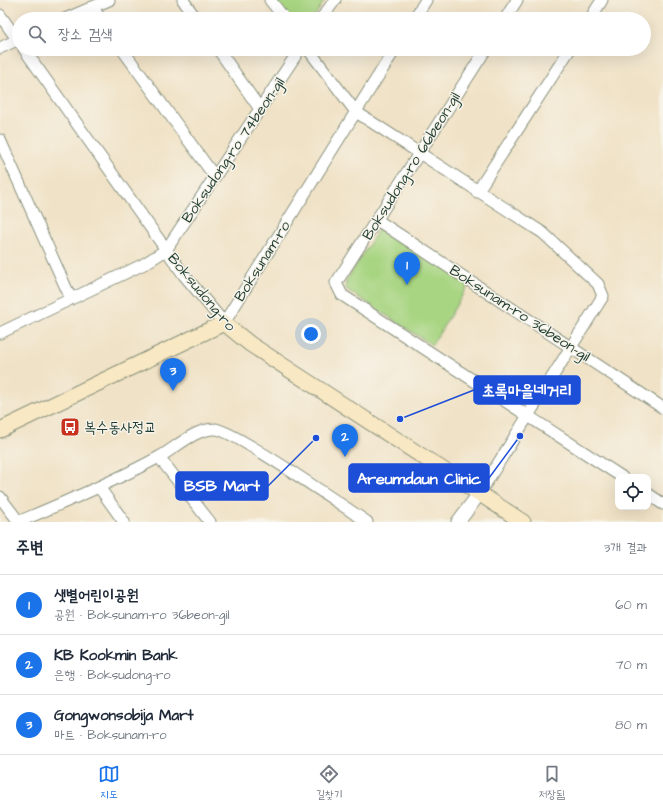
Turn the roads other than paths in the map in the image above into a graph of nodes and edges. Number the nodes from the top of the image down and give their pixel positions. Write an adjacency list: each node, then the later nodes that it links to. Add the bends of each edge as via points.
1 (109, 0): 8 (street)
2 (183, 0): 11 (street)
3 (270, 0): 12 (street)
4 (335, 0): 13 (street)
5 (426, 0): 14 (street)
6 (517, 0): 15 (street)
7 (602, 0): 16 (street)
8 (92, 7): 9 (street); 10 (street)
9 (81, 12)
10 (95, 12)
11 (191, 12)
12 (279, 12)
13 (326, 12)
14 (418, 12)
15 (509, 12)
16 (594, 12)
17 (0, 15): 18 (street, Boksudong-ro)
18 (12, 32)
19 (12, 45): 20 (street)
20 (0, 48)
21 (29, 56): 36 (street, Boksudong-ro)
22 (127, 56): 33 (street)
23 (223, 56): 29 (street)
24 (295, 56): 29 (street, Boksudong-ro 74beon-gil)
25 (313, 56): 30 (street)
26 (391, 56): 30 (street, Boksunam-ro)
27 (481, 56): 32 (street, Boksudong-ro 66beon-gil)
28 (565, 56): 34 (street)
29 (260, 109): 33 (street, Boksudong-ro 74beon-gil)
30 (356, 112): 32 (street); 38 (street, Boksunam-ro)
31 (0, 140): 37 (street)
32 (419, 153): 34 (street); 35 (street, Boksudong-ro 66beon-gil)
33 (214, 177): 36 (street, Boksudong-ro 74beon-gil)
34 (477, 192): 40 (street, via 543,233 598,284 603,296)
35 (377, 220): 40 (street, Boksunam-ro 36beon-gil); 42 (street, Boksudong-ro 66beon-gil, via 336,283 342,295)
36 (166, 250): 37 (street, via 144,264); 38 (street, Boksudong-ro)
37 (71, 299): 39 (street)
38 (224, 323): 43 (main road); 47 (main road, Boksudong-ro, via 250,344)
39 (0, 333)
40 (572, 346): 41 (street, Boksunam-ro 36beon-gil); 42 (street)
41 (663, 408)
42 (528, 415): 45 (street); 47 (street)
43 (0, 430)
44 (159, 457): 46 (street); 51 (street, via 200,432 216,428 243,442); 54 (street)
45 (617, 474)
46 (99, 487): 52 (street); 53 (street)
47 (478, 494): 55 (street); 56 (main road, Boksudong-ro)
48 (651, 496): 50 (street)
49 (0, 497): 52 (street)
50 (663, 504)
51 (361, 520)
52 (18, 522)
53 (124, 522)
54 (210, 522)
55 (458, 522)
56 (523, 522)

